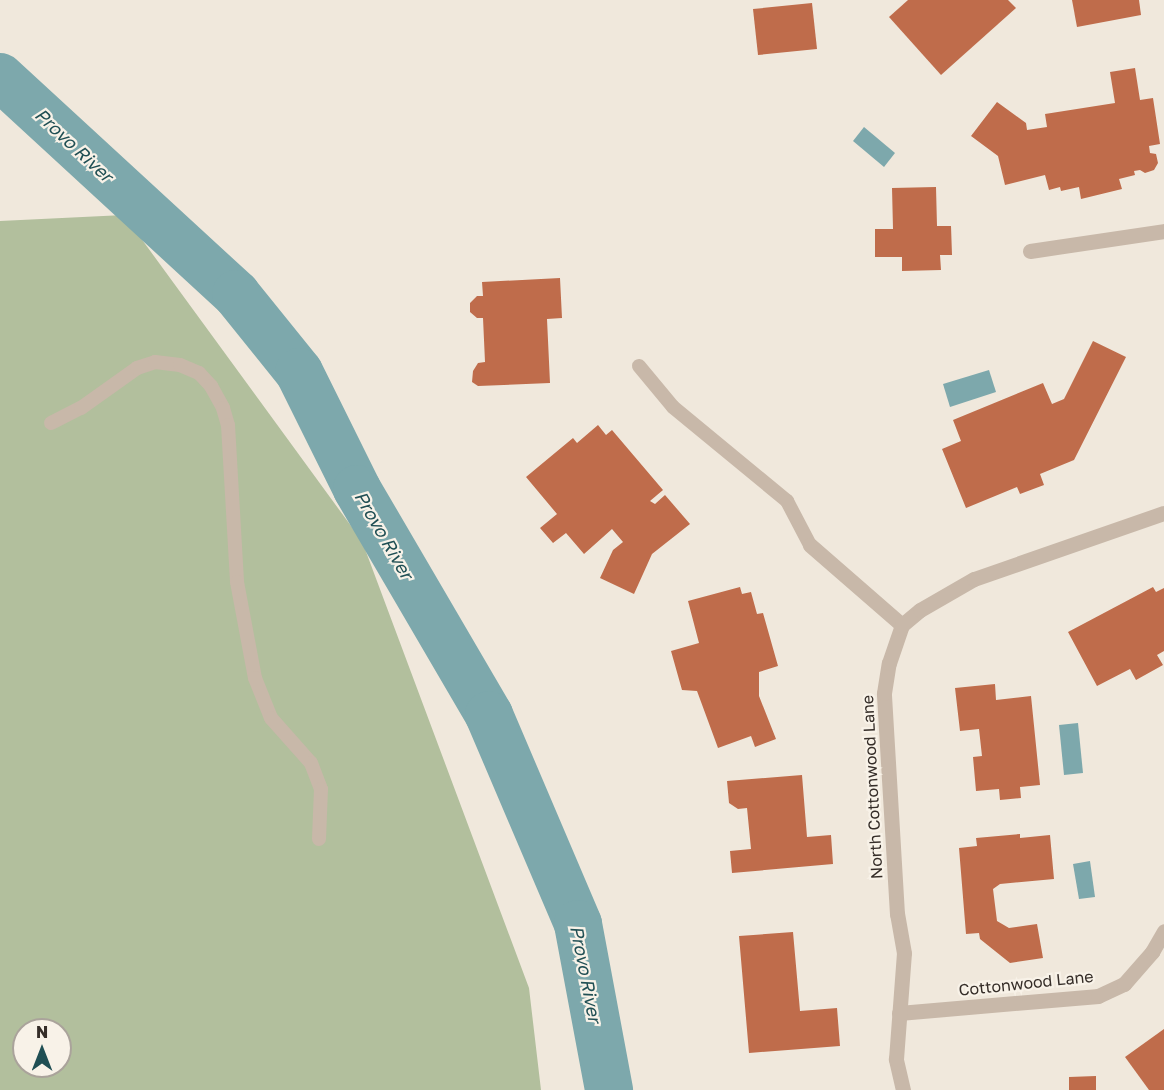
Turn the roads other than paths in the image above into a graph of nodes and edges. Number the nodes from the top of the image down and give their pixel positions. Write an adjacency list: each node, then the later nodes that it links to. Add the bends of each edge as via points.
1 (1164, 231): 2 (street)
2 (1030, 251)
3 (639, 366): 6 (lane, via 673,407 787,501)
4 (51, 423): 8 (lane, via 81,408 137,368 155,362 180,365 199,373 211,386 228,425 237,582 255,678 271,718 311,763 321,789)
5 (1164, 513): 7 (street, via 974,579)
6 (810, 545): 7 (street)
7 (902, 625): 10 (street, North Cottonwood Lane, via 884,693 897,914 904,953)
8 (319, 839)
9 (1164, 931): 10 (street, Cottonwood Lane, via 1152,952 1124,984 1098,996)
10 (899, 1014): 11 (street, North Cottonwood Lane, via 896,1059)
11 (903, 1090)

